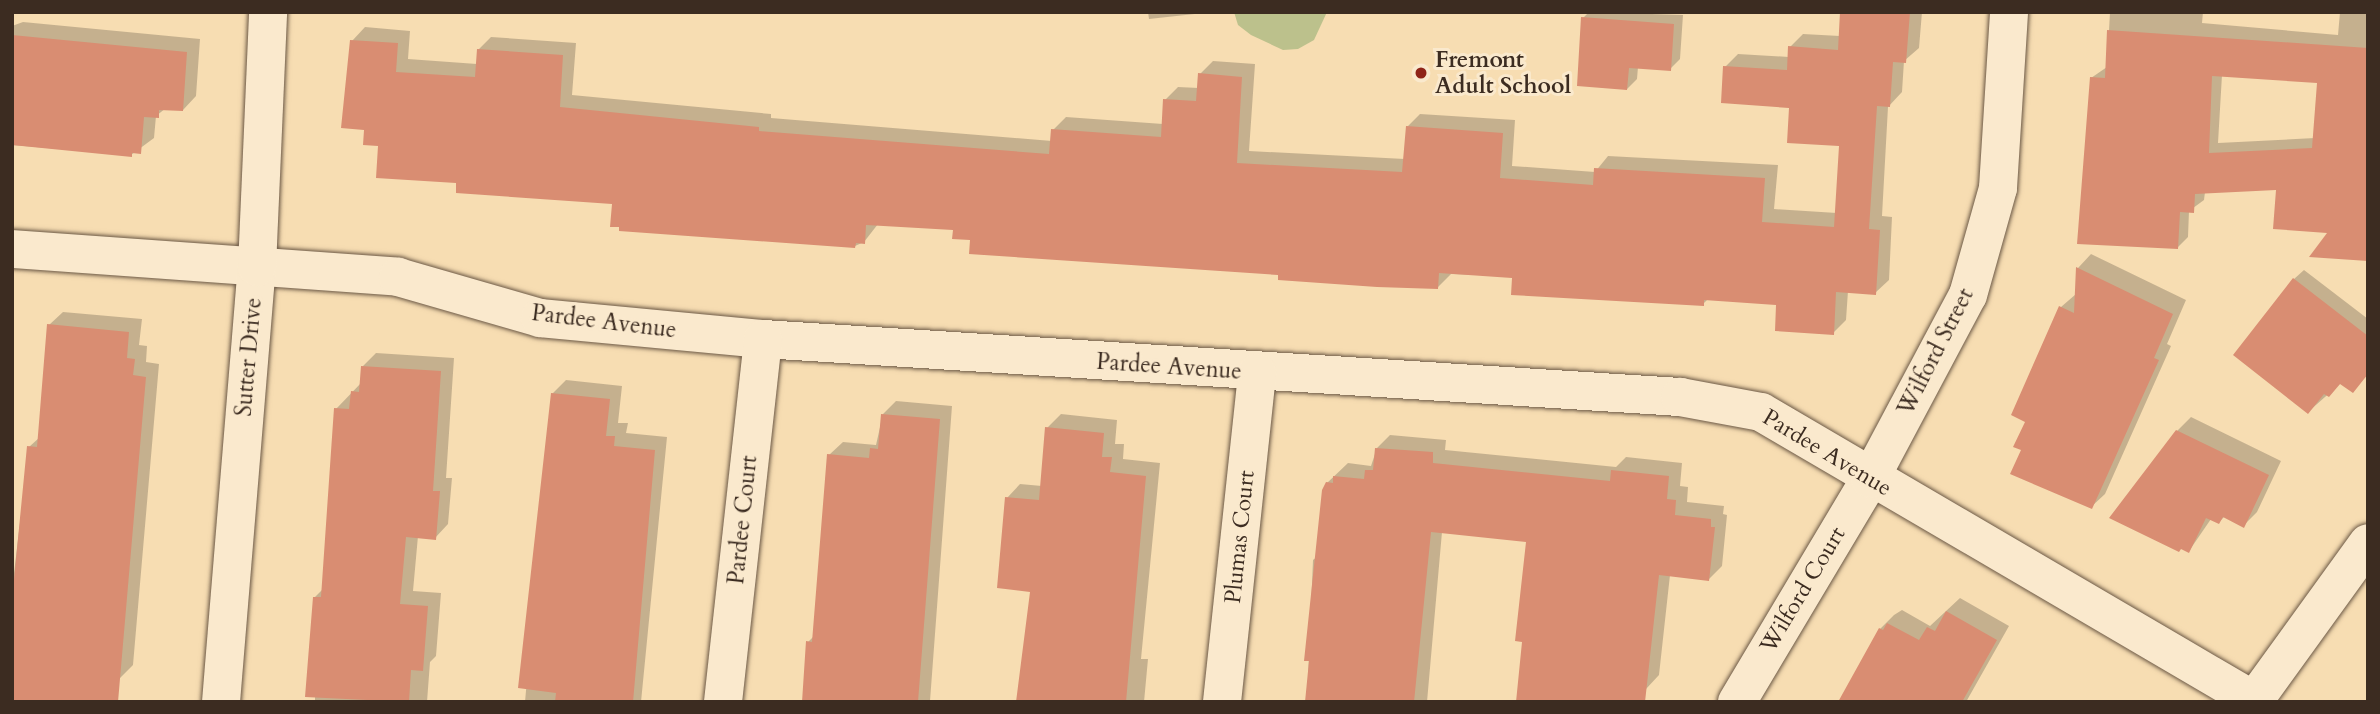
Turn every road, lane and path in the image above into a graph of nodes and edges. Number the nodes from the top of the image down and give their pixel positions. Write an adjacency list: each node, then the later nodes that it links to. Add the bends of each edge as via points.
1 (268, 12): 4 (street, Sutter Drive)
2 (2009, 12): 7 (street, Wilford Street, via 1998,188 1968,295)
3 (12, 249): 4 (street, Pardee Avenue)
4 (257, 267): 5 (street, Pardee Avenue, via 398,277 540,318); 10 (street, Sutter Drive)
5 (763, 339): 6 (street, Pardee Avenue); 11 (street, Pardee Court)
6 (1257, 373): 7 (street, Pardee Avenue, via 1680,397 1761,412); 12 (street, Plumas Court)
7 (1870, 479): 9 (street, Pardee Avenue); 13 (street, Wilford Court)
8 (2368, 543): 9 (street)
9 (2253, 701)
10 (221, 702)
11 (723, 702)
12 (1222, 702)
13 (1737, 702)

